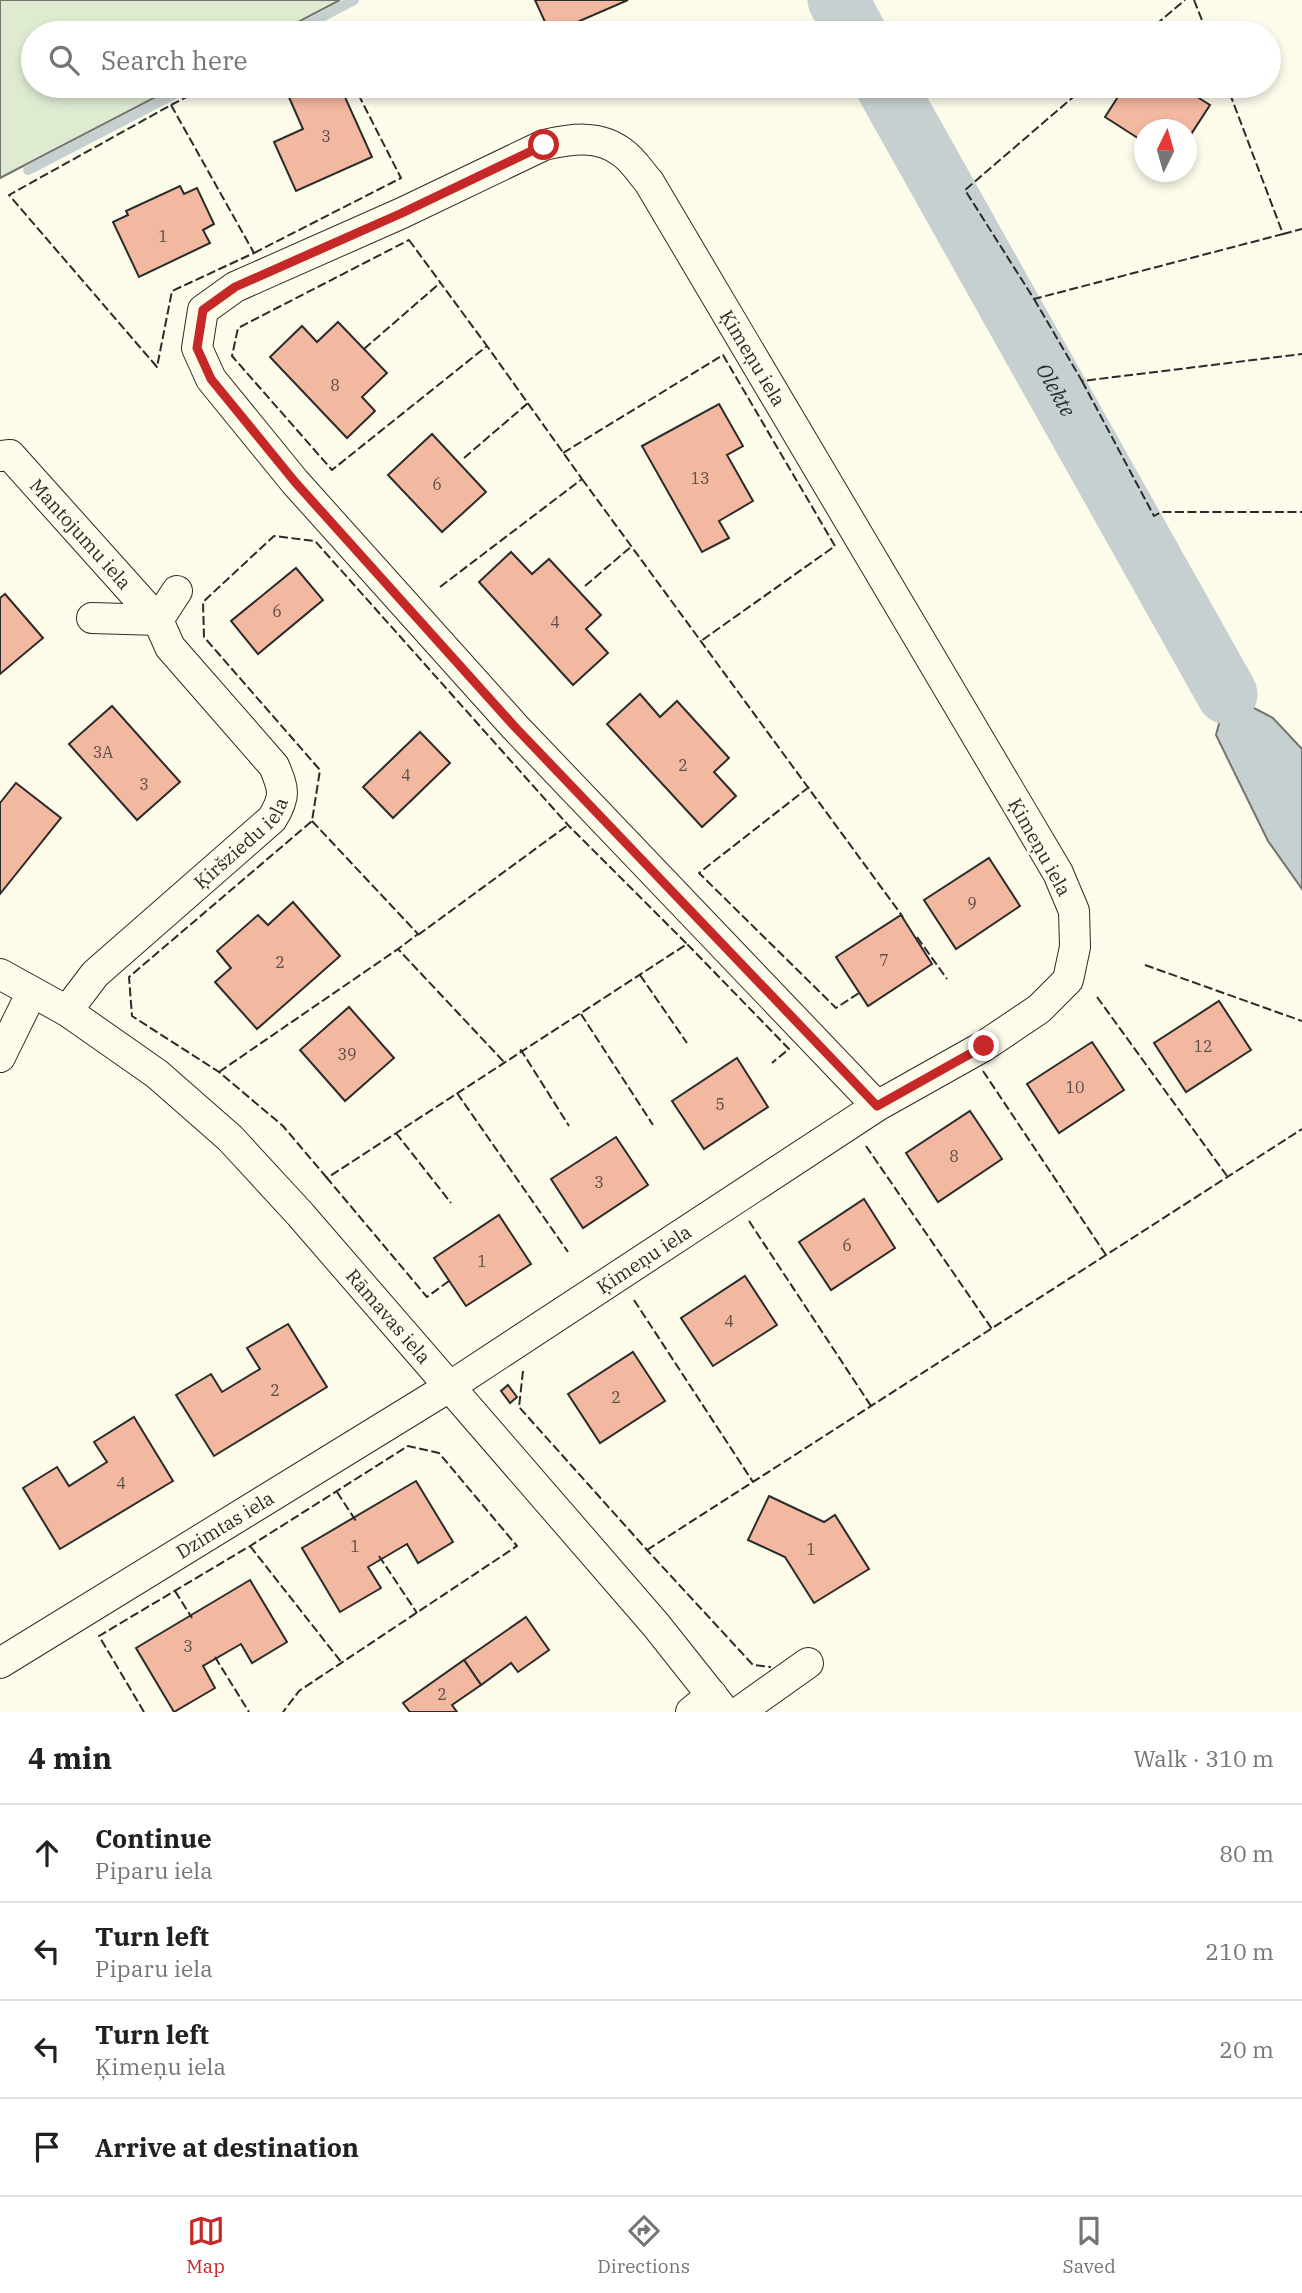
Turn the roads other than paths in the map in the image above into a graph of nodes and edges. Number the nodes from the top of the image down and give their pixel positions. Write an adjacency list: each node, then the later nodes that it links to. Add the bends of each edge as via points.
1 (0, 456): 4 (street, Mantojumu iela, via 10,455)
2 (177, 591): 4 (street)
3 (92, 618): 4 (street)
4 (158, 620): 7 (street, Ķiršziedu iela, via 170,647 275,766 284,788 281,805 272,819 94,974)
5 (0, 974): 6 (street, Rāmavas iela)
6 (32, 992): 7 (street, Rāmavas iela); 8 (street)
7 (67, 1011): 10 (street, Rāmavas iela, via 157,1074 230,1138)
8 (0, 1057)
9 (877, 1106): 9 (street, Ķimeņu iela, via 515,727 295,482 211,379 197,348 203,310 235,287 544,145 569,139 595,140 623,152 649,182 1058,873 1074,911 1075,947 1068,981 1039,1009 984,1046); 10 (street, Ķimeņu iela)
10 (449, 1387): 11 (street, Dzimtas iela); 13 (street, Rāmavas iela, via 656,1625)
11 (0, 1663)
12 (808, 1663): 14 (street)
13 (709, 1706)
14 (739, 1712)

